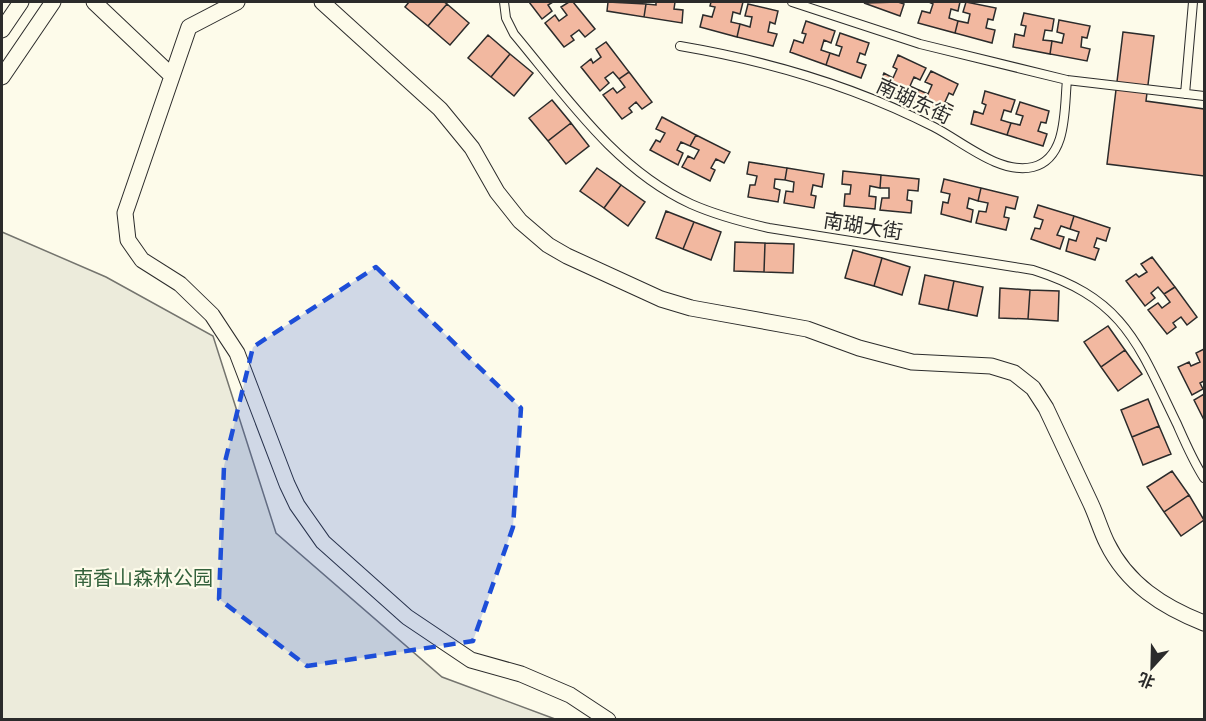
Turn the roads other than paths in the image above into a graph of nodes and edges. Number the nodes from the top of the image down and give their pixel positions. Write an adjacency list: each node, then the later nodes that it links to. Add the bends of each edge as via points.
1 (21, 2): 9 (street)
2 (53, 2): 12 (street)
3 (94, 2): 11 (street)
4 (237, 2): 11 (street, via 189,27)
5 (322, 2): 17 (street, via 440,109 472,148 508,207 533,234 567,256 661,299 691,308 807,329 894,358 939,365 991,366 1014,373 1033,388 1046,408 1120,565 1157,601)
6 (504, 2): 16 (lane, 南瑚大街, via 514,34 591,127 620,157 690,203 728,219 769,228 1033,270 1064,280 1093,296 1118,317 1138,342)
7 (792, 2): 13 (lane, via 920,44)
8 (1193, 2): 14 (lane)
9 (2, 30)
10 (680, 46): 13 (lane, 南瑚东街, via 763,63 843,87 920,120 1013,169 1035,167 1052,154 1062,135)
11 (172, 76): 18 (street, via 125,213 128,240 142,260 180,284 212,315 237,353 287,484 309,524 323,542 407,617 471,660 522,674 570,695)
12 (2, 77)
13 (1067, 80): 14 (lane)
14 (1185, 94): 15 (lane)
15 (1204, 96)
16 (1204, 478)
17 (1204, 623)
18 (608, 720)

